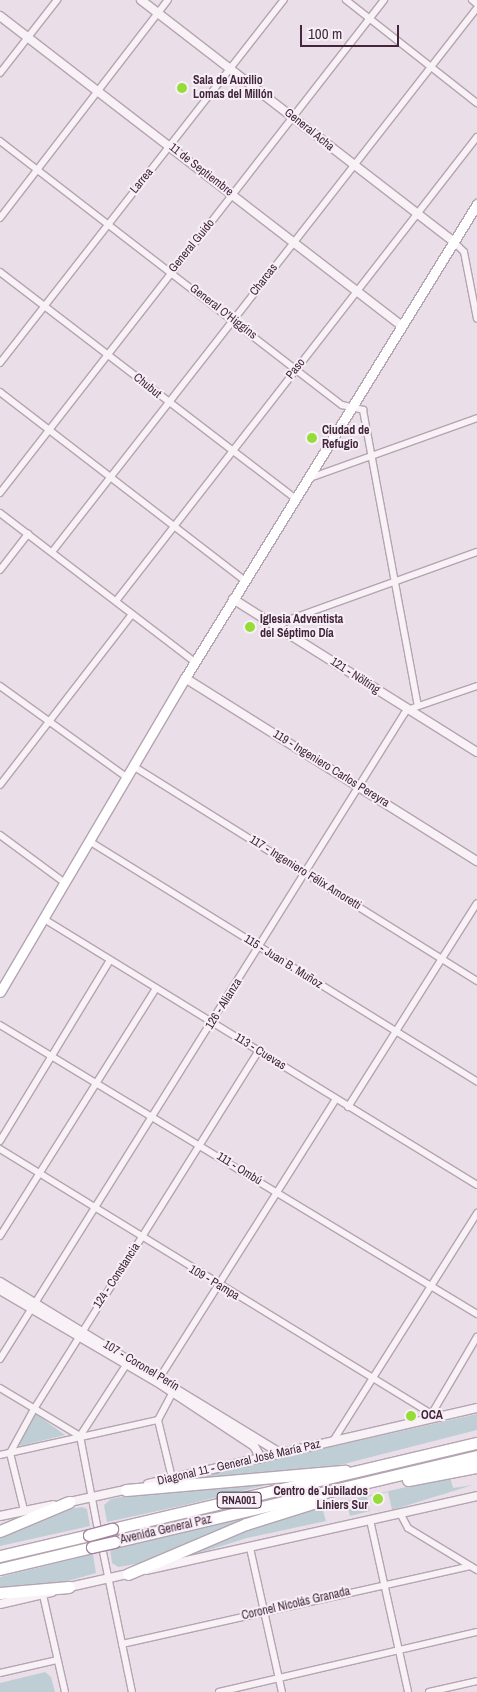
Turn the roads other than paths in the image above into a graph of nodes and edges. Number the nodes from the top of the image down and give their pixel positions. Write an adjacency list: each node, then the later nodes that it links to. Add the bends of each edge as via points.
1 (57, 0): 13 (street)
2 (141, 0): 10 (street, General Acha)
3 (168, 0): 10 (street)
4 (284, 0): 15 (street, Larrea)
5 (346, 0): 12 (street)
6 (384, 0): 12 (street, General Guido)
7 (472, 0): 8 (street)
8 (477, 4)
9 (477, 8): 14 (street, Charcas)
10 (158, 13): 15 (street, General Acha); 17 (street)
11 (0, 16): 13 (street, 11 de Septiembre)
12 (370, 19): 14 (street); 19 (street, General Guido)
13 (28, 38): 16 (street); 17 (street, 11 de Septiembre)
14 (431, 67): 18 (street); 23 (street, Charcas)
15 (231, 68): 19 (street, General Acha); 22 (street, Larrea)
16 (0, 73)
17 (98, 90): 22 (street, 11 de Septiembre); 24 (street)
18 (477, 103)
19 (294, 117): 23 (street, General Acha); 25 (street, General Guido)
20 (477, 137): 27 (street, Paso)
21 (0, 141): 24 (street, General O'Higgins)
22 (170, 146): 25 (street, 11 de Septiembre); 29 (street, Larrea)
23 (354, 166): 27 (street, General Acha); 30 (street, Charcas)
24 (38, 169): 28 (street); 29 (street, General O'Higgins)
25 (233, 195): 30 (street, 11 de Septiembre); 33 (street, General Guido)
26 (477, 204): 31 (main road)
27 (416, 216): 31 (street, General Acha); 35 (street, Paso)
28 (0, 218)
29 (108, 224): 33 (street, General O'Higgins); 36 (street, Larrea)
30 (294, 242): 35 (street, 11 de Septiembre); 37 (street, Charcas)
31 (454, 242): 34 (street, via 464,252); 39 (main road)
32 (0, 272): 36 (street, Chubut)
33 (171, 272): 37 (street, General O'Higgins); 40 (street, General Guido)
34 (474, 283): 38 (street)
35 (357, 291): 39 (street, 11 de Septiembre); 42 (street, Paso)
36 (45, 306): 40 (street, Chubut); 41 (street, Larrea)
37 (232, 320): 42 (street, General O'Higgins); 44 (street, Charcas)
38 (477, 320)
39 (402, 326): 45 (main road)
40 (107, 355): 44 (street, Chubut); 47 (street, General Guido)
41 (0, 363)
42 (296, 369): 45 (street, General O'Higgins, via 342,405); 48 (street, Paso)
43 (0, 392): 47 (street)
44 (169, 404): 48 (street, Chubut); 50 (street, Charcas)
45 (352, 407): 49 (street, via 363,410); 51 (main road)
46 (477, 418): 49 (street)
47 (49, 430): 50 (street); 52 (street, General Guido)
48 (232, 451): 53 (street, Chubut); 55 (street, Paso)
49 (372, 456): 51 (street); 61 (street)
50 (109, 478): 55 (street); 57 (street, Charcas)
51 (307, 479): 53 (main road)
52 (0, 493)
53 (295, 498): 60 (main road)
54 (0, 513): 56 (street)
55 (174, 527): 60 (street); 63 (street, Paso)
56 (28, 534): 57 (street); 59 (street)
57 (52, 552): 63 (street)
58 (477, 552): 61 (street)
59 (0, 570)
60 (244, 581): 62 (main road)
61 (396, 581): 65 (street, via 288,620); 70 (street)
62 (233, 599): 65 (street, 121 - Nölting); 66 (main road)
63 (116, 601): 64 (street)
64 (132, 614): 66 (street); 72 (street)
65 (278, 627): 71 (street, 121 - Nölting)
66 (195, 662): 67 (main road)
67 (185, 678): 74 (main road); 77 (street, 119 - Ingeniero Carlos Pereyra)
68 (0, 686): 72 (street)
69 (477, 686): 70 (street)
70 (418, 706): 71 (street)
71 (408, 710): 73 (street, 121 - Nölting); 77 (street, 126 - Alianza)
72 (47, 722): 75 (street); 76 (street)
73 (477, 752)
74 (133, 766): 75 (main road); 81 (street, 117 - Ingeniero Félix Amoretti)
75 (126, 777): 79 (main road)
76 (0, 784)
77 (360, 787): 80 (street, 119 - Ingeniero Carlos Pereyra); 81 (street, 126 - Alianza)
78 (0, 834): 82 (street)
79 (89, 842): 82 (main road); 85 (street, 115 - Juan B. Muñoz)
80 (477, 860)
81 (305, 873): 85 (street, 126 - Alianza); 86 (street, 117 - Ingeniero Félix Amoretti)
82 (65, 883): 84 (main road)
83 (477, 903): 86 (street)
84 (44, 918): 87 (street, 113 - Cuevas); 90 (main road)
85 (260, 947): 91 (street, 126 - Alianza); 93 (street, 115 - Juan B. Muñoz)
86 (442, 959): 88 (street, 117 - Ingeniero Félix Amoretti); 93 (street)
87 (110, 960): 89 (street, 113 - Cuevas); 95 (street)
88 (477, 981)
89 (156, 988): 91 (street, 113 - Cuevas); 96 (street)
90 (1, 989)
91 (213, 1022): 94 (street, 113 - Cuevas); 100 (street, 126 - Alianza)
92 (0, 1024): 95 (street, 111 - Ombú)
93 (396, 1033): 97 (street, 115 - Juan B. Muñoz); 99 (street)
94 (259, 1052): 98 (street, 113 - Cuevas); 102 (street, 124 - Constancia)
95 (53, 1056): 96 (street, 111 - Ombú); 101 (street)
96 (98, 1082): 100 (street, 111 - Ombú); 104 (street)
97 (477, 1082)
98 (336, 1099): 99 (street, 113 - Cuevas); 106 (street)
99 (348, 1107): 105 (street, 113 - Cuevas)
100 (154, 1117): 102 (street, 111 - Ombú); 107 (street, 126 - Alianza)
101 (0, 1141)
102 (199, 1144): 106 (street, 111 - Ombú); 110 (street, 124 - Constancia)
103 (0, 1149): 104 (street, 109 - Pampa)
104 (39, 1174): 107 (street, 109 - Pampa); 109 (street)
105 (477, 1185)
106 (277, 1192): 112 (street); 113 (street, 111 - Ombú)
107 (93, 1209): 110 (street, 109 - Pampa); 115 (street, 126 - Alianza)
108 (477, 1213): 113 (street)
109 (0, 1236)
110 (142, 1238): 112 (street, 109 - Pampa); 117 (street, 124 - Constancia)
111 (0, 1282): 115 (street, 107 - Coronel Perín)
112 (218, 1285): 121 (street, 109 - Pampa); 122 (street)
113 (431, 1287): 116 (street, 111 - Ombú); 121 (street)
114 (0, 1290): 115 (street, 107 - Coronel Perín)
115 (32, 1305): 117 (street, 107 - Coronel Perín); 119 (street, 126 - Alianza)
116 (477, 1314)
117 (80, 1334): 120 (street, 107 - Coronel Perín); 126 (street, 124 - Constancia)
118 (477, 1337): 127 (street)
119 (0, 1359)
120 (128, 1361): 122 (street, 107 - Coronel Perín); 129 (street)
121 (373, 1379): 127 (street, 109 - Pampa); 130 (street)
122 (158, 1380): 124 (street, 107 - Coronel Perín)
123 (0, 1388): 126 (street)
124 (174, 1390): 128 (street); 133 (street, 107 - Coronel Perín); 135 (street, 107 - Coronel Perín, via 254,1446)
125 (477, 1408): 127 (street, Diagonal 11 - General José María Paz)
126 (34, 1409): 129 (street); 132 (street, 124 - Constancia)
127 (431, 1416): 130 (street, Diagonal 11 - General José María Paz)
128 (158, 1420): 129 (street); 138 (street)
129 (80, 1436): 132 (street); 142 (street)
130 (333, 1441): 133 (street, Diagonal 11 - General José María Paz)
131 (477, 1441): 137 (highway, Avenida General Paz / RNA001)
132 (10, 1453): 134 (street); 145 (street)
133 (280, 1453): 135 (street, Diagonal 11 - General José María Paz)
134 (0, 1455)
135 (261, 1458): 138 (street, Diagonal 11 - General José María Paz)
136 (477, 1462): 139 (highway, Avenida General Paz / RNA001)
137 (367, 1471): 140 (highway, via 328,1471); 152 (highway, Avenida General Paz / RNA001, bridge)
138 (172, 1478): 140 (street, Diagonal 11 - General José María Paz)
139 (371, 1483): 151 (highway, Avenida General Paz / RNA001, bridge, via 114,1542); 156 (highway, via 246,1524)
140 (126, 1490): 142 (street, Diagonal 11 - General José María Paz)
141 (477, 1496): 144 (street)
142 (92, 1497): 143 (street, Diagonal 11 - General José María Paz); 148 (street)
143 (69, 1502): 145 (highway)
144 (400, 1513): 147 (street); 153 (street, via 408,1528)
145 (24, 1515): 146 (street); 149 (highway)
146 (0, 1516)
147 (370, 1520): 150 (street); 158 (street)
148 (97, 1525)
149 (0, 1532)
150 (250, 1548): 156 (street); 163 (street)
151 (97, 1550): 154 (highway, Avenida General Paz / RNA001); 157 (street)
152 (0, 1556)
153 (470, 1566): 155 (street); 158 (street, Coronel Nicolás Granada)
154 (0, 1569)
155 (477, 1570)
156 (128, 1574): 157 (street)
157 (108, 1578): 159 (street); 165 (street)
158 (384, 1584): 163 (street, Coronel Nicolás Granada); 166 (street)
159 (69, 1587): 160 (highway); 161 (street)
160 (0, 1593)
161 (43, 1595): 162 (street); 167 (street)
162 (0, 1604)
163 (264, 1612): 165 (street, Coronel Nicolás Granada); 169 (street)
164 (477, 1632): 166 (street)
165 (122, 1644): 172 (street)
166 (399, 1650): 169 (street); 175 (street)
167 (57, 1660): 168 (street); 171 (street)
168 (0, 1673)
169 (279, 1678): 173 (street); 174 (street)
170 (477, 1681): 176 (street)
171 (65, 1692)
172 (132, 1692)
173 (219, 1692)
174 (282, 1692)
175 (408, 1692)
176 (429, 1692)

